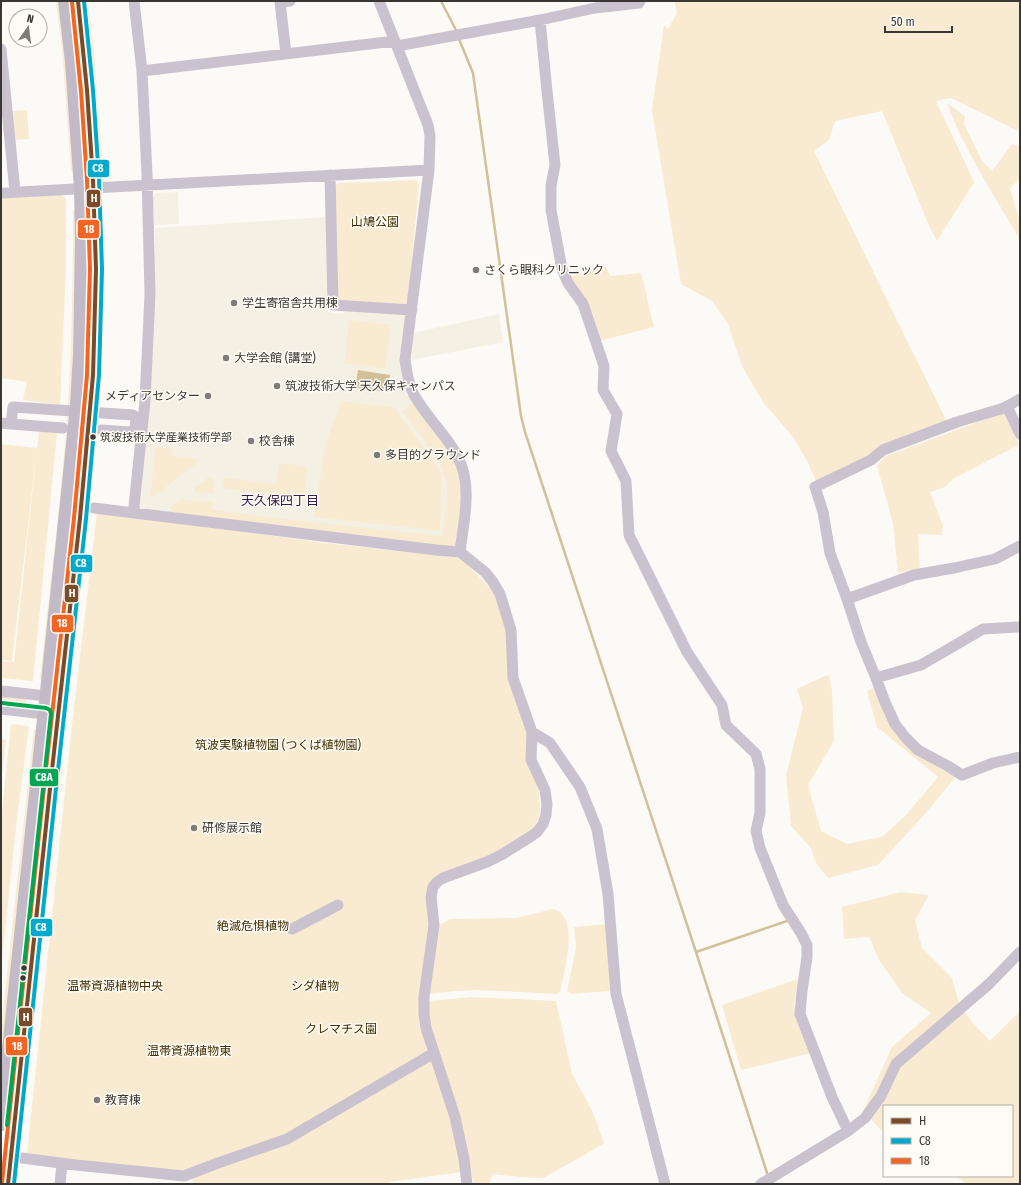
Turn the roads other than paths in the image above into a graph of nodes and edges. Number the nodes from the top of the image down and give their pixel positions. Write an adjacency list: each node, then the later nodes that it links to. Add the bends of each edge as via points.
1 (65, 1): 15 (main road)
2 (78, 1): 15 (main road, via 87,82)
3 (134, 1): 11 (street)
4 (290, 1): 10 (street, via 280,2)
5 (379, 1): 8 (street)
6 (640, 1): 7 (street)
7 (540, 20): 8 (street, via 452,37); 45 (street, via 555,166 551,186 551,210 562,269 568,283 583,304 604,366 603,390 617,414 611,451 626,481 629,535 687,652 722,705 726,725 756,754 760,769 760,813 756,831 760,848 783,905 807,945 800,1014)
8 (396, 44): 10 (street); 12 (street, via 428,125)
9 (1, 49): 16 (street)
10 (286, 54): 11 (street)
11 (142, 71): 14 (street)
12 (429, 170): 13 (street); 18 (street)
13 (330, 175): 14 (street); 18 (street, via 333,305)
14 (148, 185): 15 (street); 26 (street, via 149,302 145,401)
15 (87, 188): 16 (street); 33 (main road, via 77,406); 34 (main road, via 95,238 94,357 91,408)
16 (16, 192): 17 (street)
17 (1, 193)
18 (412, 310): 28 (street, via 405,360 407,376 415,398 454,450 466,482)
19 (1020, 399): 20 (street)
20 (1007, 406): 24 (street); 29 (street, via 883,450 871,460 815,487 823,512 830,553)
21 (6, 423): 22 (street); 23 (street, via 13,407 133,415 136,418 135,430)
22 (63, 428)
23 (102, 430)
24 (1020, 434)
25 (94, 508): 26 (street)
26 (135, 513): 28 (street)
27 (1020, 546): 29 (street, via 995,558 914,575)
28 (460, 552): 37 (street, via 485,572 500,594 511,630 514,678)
29 (847, 599): 31 (street)
30 (1020, 627): 31 (street, via 983,629 921,665)
31 (876, 678): 38 (street, via 895,724 905,737 918,750 962,775 993,763)
32 (1, 691): 33 (street)
33 (47, 696): 34 (street); 36 (main road)
34 (59, 708): 36 (street); 43 (main road)
35 (1, 709): 36 (street)
36 (45, 714): 43 (main road)
37 (532, 732): 42 (street, via 531,760 547,804 543,824 533,835 503,854 443,878 433,888 434,925 424,1014); 53 (street, via 550,743 580,787 597,829 608,894 616,994)
38 (1020, 757)
39 (338, 905): 40 (street)
40 (292, 929)
41 (1020, 952): 45 (street, via 989,984 896,1064 881,1096 865,1118)
42 (434, 1053): 48 (street, via 287,1140 218,1162); 52 (street, via 455,1117)
43 (7, 1105): 44 (main road); 50 (main road)
44 (1, 1124)
45 (848, 1131): 49 (street)
46 (22, 1158): 47 (street)
47 (62, 1164): 48 (street); 51 (street)
48 (186, 1180)
49 (763, 1183)
50 (8, 1184)
51 (60, 1184)
52 (467, 1184)
53 (665, 1184)

